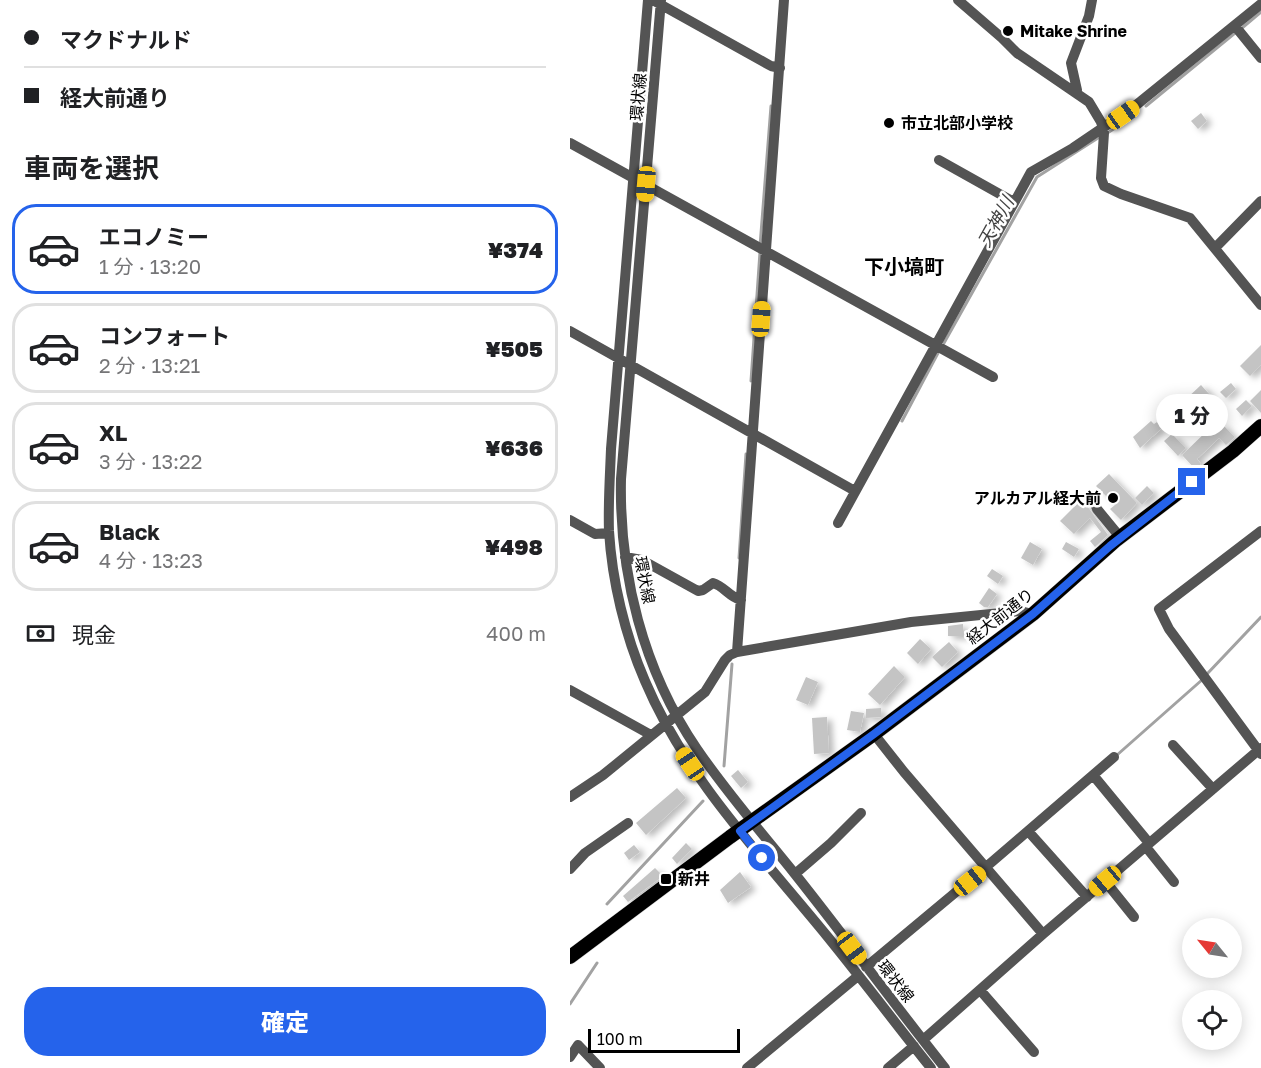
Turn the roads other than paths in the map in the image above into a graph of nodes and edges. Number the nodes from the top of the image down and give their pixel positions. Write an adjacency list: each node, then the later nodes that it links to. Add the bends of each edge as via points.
1 (648, 0): 14 (street, 環状線)
2 (784, 0): 9 (street)
3 (958, 0): 10 (street, via 1017,53)
4 (1092, 0): 10 (street, via 1072,58)
5 (658, 2): 9 (street); 15 (street, 環状線)
6 (1261, 4): 7 (street)
7 (1235, 26): 8 (street); 11 (street)
8 (1261, 58)
9 (780, 68): 19 (street)
10 (1076, 93): 11 (street, via 1089,102)
11 (1103, 129): 16 (street, via 1034,170); 18 (street, via 1104,186 1190,218)
12 (570, 143): 14 (street)
13 (939, 160): 16 (street)
14 (634, 177): 15 (street); 23 (street, 環状線)
15 (646, 184): 19 (street); 24 (street, 環状線)
16 (1014, 201): 22 (street)
17 (1261, 201): 18 (street)
18 (1215, 248): 20 (street)
19 (766, 251): 22 (street); 27 (street)
20 (1261, 305)
21 (570, 331): 23 (street)
22 (935, 345): 25 (street); 28 (street)
23 (619, 358): 24 (street); 33 (street, 環状線)
24 (631, 365): 27 (street); 35 (street, 環状線, via 621,479)
25 (993, 377)
26 (1261, 426): 34 (main road, 経大前通り)
27 (753, 433): 28 (street); 36 (street)
28 (855, 491): 31 (street)
29 (1093, 498): 34 (street)
30 (570, 520): 33 (street, via 595,534)
31 (838, 523)
32 (1261, 531): 45 (street, via 1159,609 1169,629)
33 (609, 533): 41 (street, 環状線, via 627,628 644,680)
34 (1120, 537): 37 (main road, 経大前通り)
35 (625, 557): 36 (street, via 642,561 698,591 717,583); 40 (street, 環状線, via 646,644)
36 (741, 600): 38 (street)
37 (1033, 614): 38 (street, via 1020,611 911,622); 42 (main road, 経大前通り)
38 (737, 652): 40 (street, via 725,660 705,692)
39 (570, 690): 43 (street)
40 (677, 715): 41 (street); 51 (street, 環状線, via 696,748)
41 (665, 724): 43 (street); 53 (street, 環状線)
42 (874, 734): 51 (main road, 経大前通り); 56 (street)
43 (651, 735): 49 (street)
44 (1173, 745): 48 (street)
45 (1260, 751): 48 (street)
46 (1114, 757): 47 (street)
47 (1093, 775): 54 (street); 55 (street)
48 (1213, 789): 55 (street)
49 (570, 797)
50 (861, 813): 58 (street)
51 (752, 822): 53 (main road, 経大前通り); 58 (street, 環状線)
52 (628, 823): 57 (street, via 585,853)
53 (740, 831): 64 (main road, 経大前通り); 66 (street, 環状線)
54 (1028, 831): 56 (street); 61 (street)
55 (1147, 845): 59 (street); 60 (street)
56 (986, 867): 63 (street); 65 (street)
57 (570, 869)
58 (795, 874): 65 (street, 環状線)
59 (1105, 881): 61 (street); 62 (street)
60 (1174, 882)
61 (1087, 897): 63 (street)
62 (1134, 917)
63 (1043, 934): 67 (street)
64 (570, 957)
65 (866, 967): 68 (street, 環状線)
66 (858, 976): 68 (street, 環状線); 72 (street)
67 (980, 990): 68 (street); 69 (street)
68 (918, 1043): 73 (street); 74 (street, 環状線); 75 (street, 環状線)
69 (1034, 1052)
70 (570, 1057): 71 (street, via 578,1045)
71 (600, 1068)
72 (747, 1068)
73 (888, 1068)
74 (931, 1068)
75 (945, 1068)

